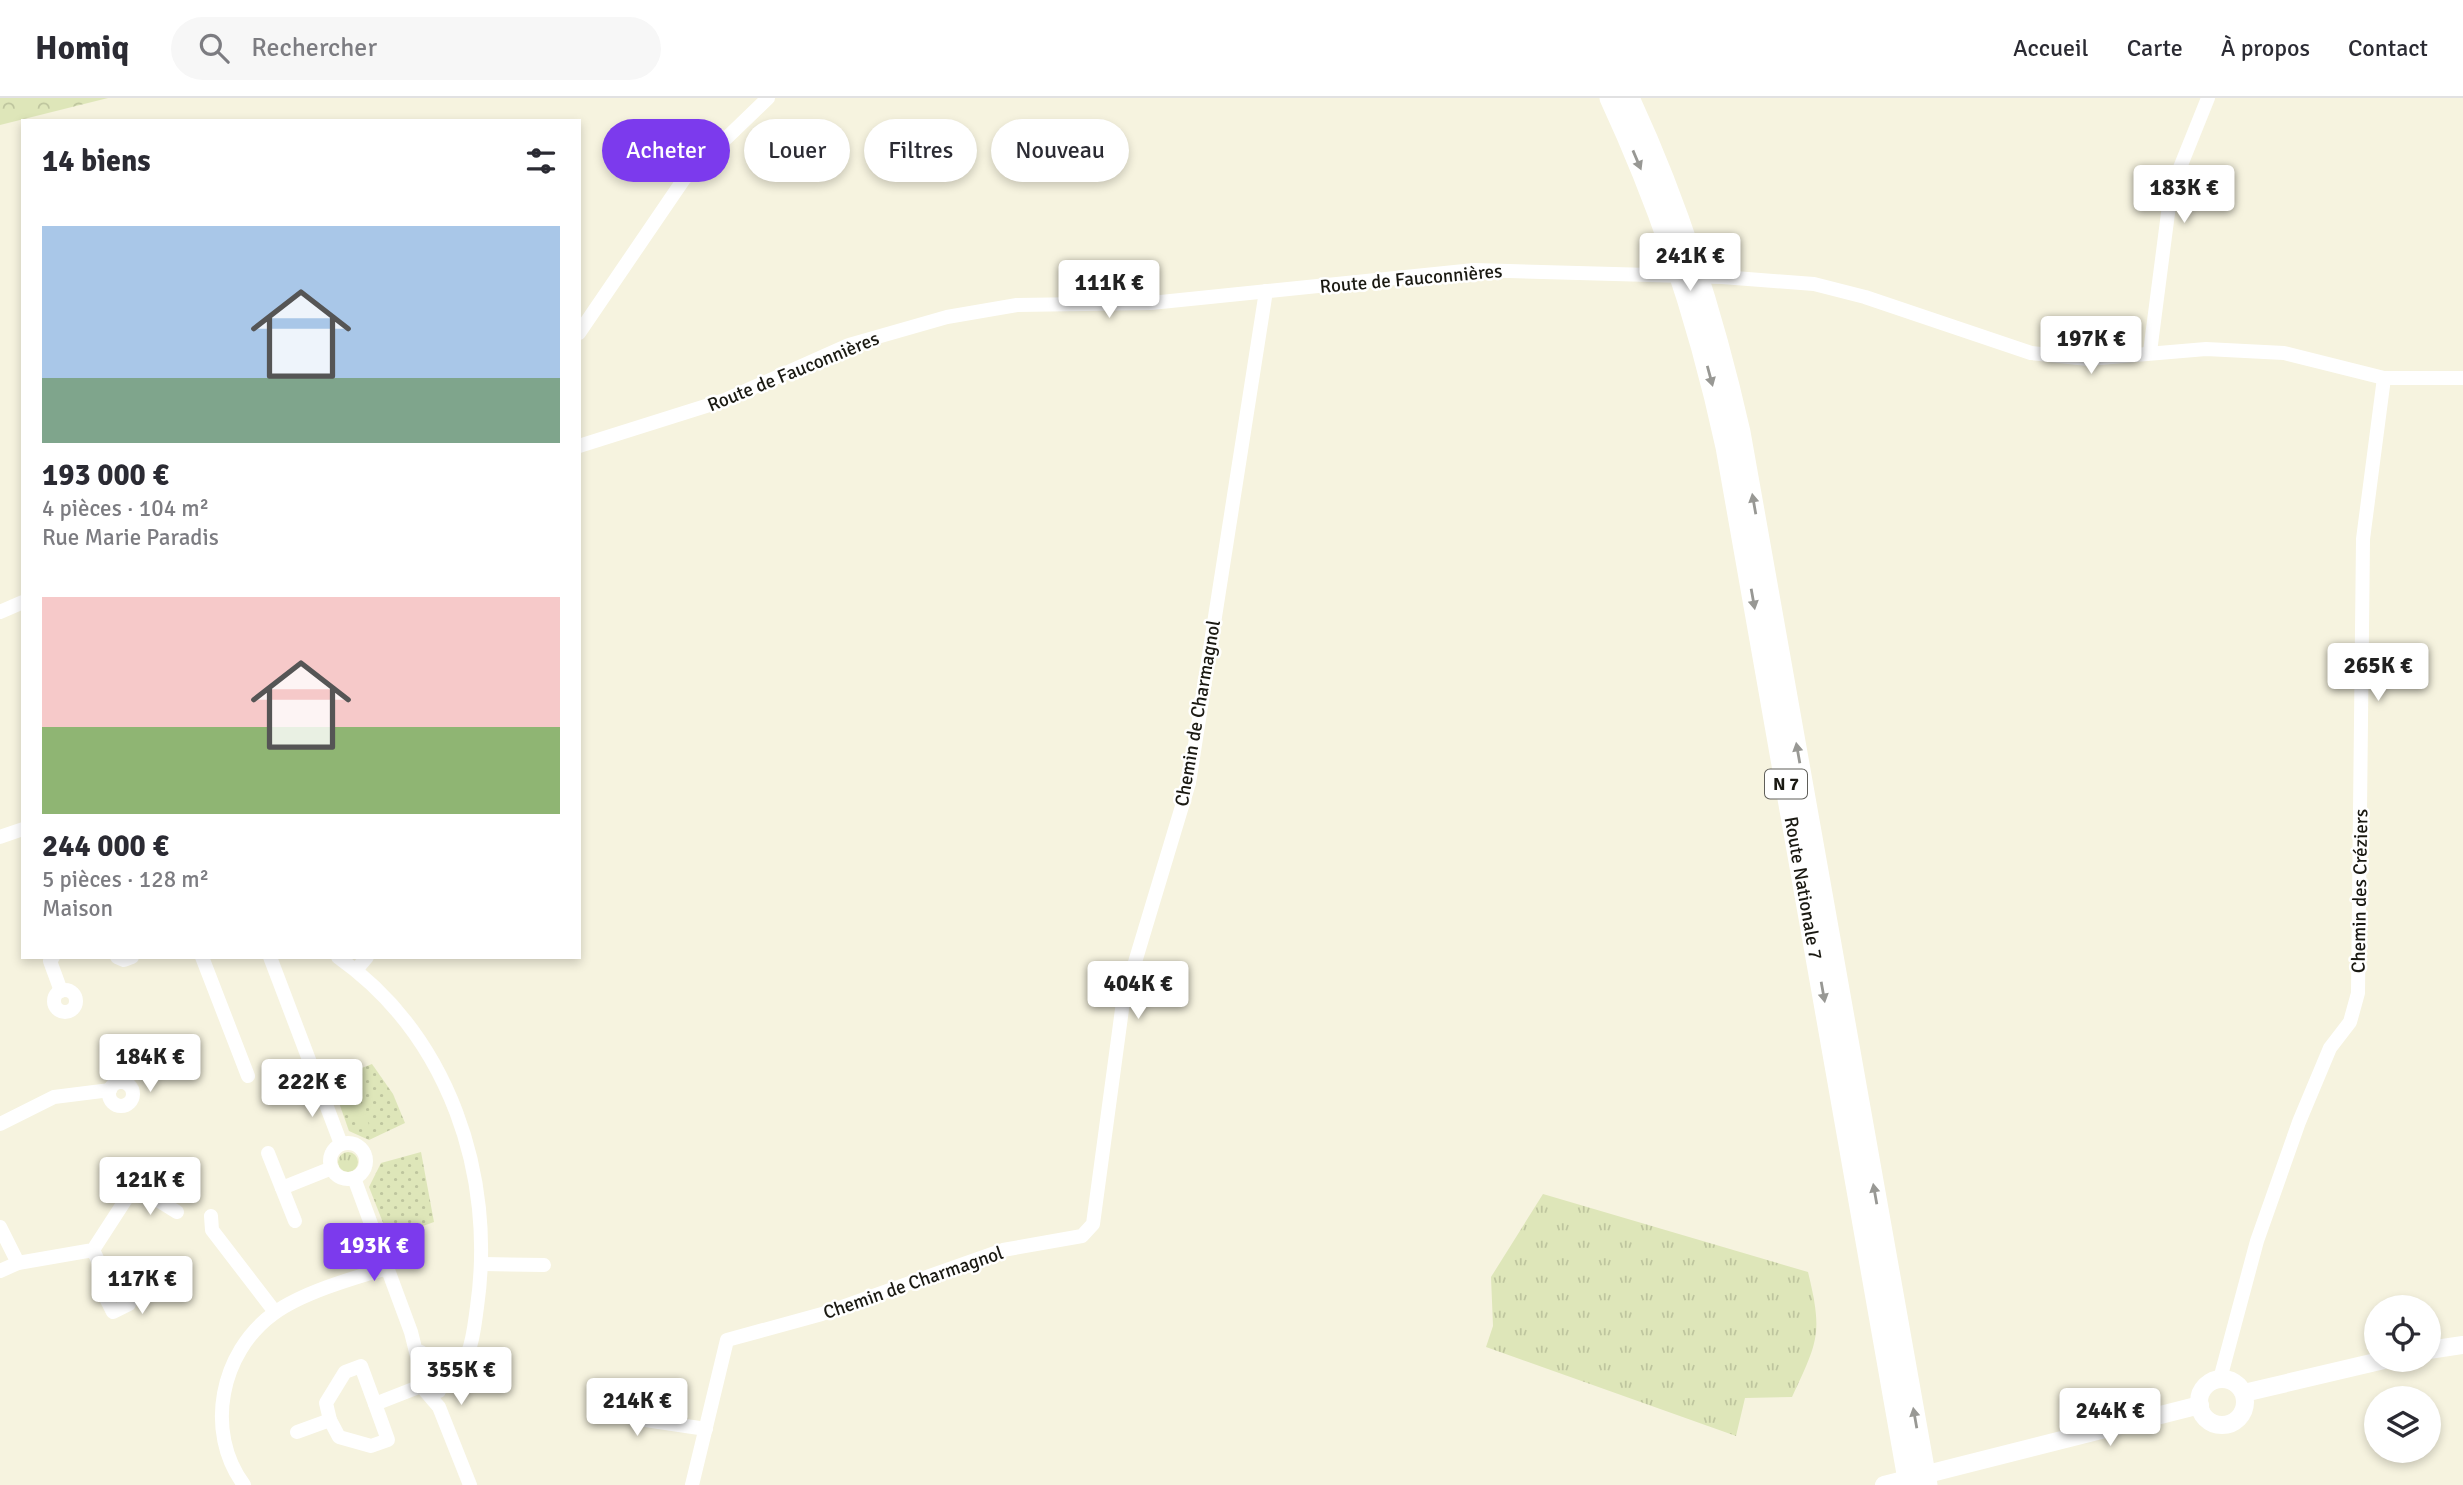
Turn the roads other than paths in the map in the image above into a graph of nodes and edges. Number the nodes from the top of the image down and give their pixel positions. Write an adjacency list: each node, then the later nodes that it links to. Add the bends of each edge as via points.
1 (768, 98): 6 (street, via 684,179)
2 (1610, 98): 56 (highway, Route Nationale 7 / N 7, one-way to 56, via 1674,253 1714,391)
3 (1629, 98): 60 (highway, Route Nationale 7 / N 7, one-way to 3, via 1740,432 1692,255)
4 (2208, 98): 7 (street, via 2171,190)
5 (1266, 291): 7 (street, Route de Fauconnières, via 1474,270 1722,277 1814,284 2031,354 2088,359); 10 (street, Route de Fauconnières, via 1151,303 1017,305 947,317 849,345 725,400); 54 (street, Chemin de Charmagnol, via 1189,783 1123,1002 1093,1224 1082,1236 1003,1250 822,1314 727,1340)
6 (581, 330)
7 (2150, 352): 8 (street, Route de Fauconnières, via 2284,353)
8 (2384, 378): 9 (street, Route de Fauconnières); 47 (street, Chemin des Créziers, via 2362,539 2358,993 2350,1022 2330,1048 2298,1122 2257,1241)
9 (2463, 378)
10 (581, 445)
11 (21, 603): 12 (street)
12 (0, 612)
13 (21, 830): 14 (street)
14 (0, 837)
15 (52, 959): 21 (street)
16 (203, 959): 22 (street)
17 (271, 959): 25 (street)
18 (341, 959): 20 (street)
19 (365, 959): 20 (street)
20 (356, 970): 38 (street, via 421,1042 452,1099 474,1168)
21 (61, 991)
22 (248, 1076)
23 (110, 1090): 24 (street, via 54,1097)
24 (0, 1124)
25 (341, 1144): 27 (street, via 333,1152); 28 (street, via 357,1145 365,1155 364,1171)
26 (268, 1153): 29 (street)
27 (332, 1168): 28 (street, via 341,1178); 29 (street)
28 (354, 1178): 40 (street)
29 (282, 1188): 34 (street)
30 (148, 1194): 31 (street); 31 (street, via 146,1173 125,1177); 32 (street)
31 (128, 1196): 36 (street)
32 (177, 1212)
33 (211, 1216): 43 (street, via 212,1230)
34 (295, 1221)
35 (0, 1227): 37 (street)
36 (93, 1250): 37 (street); 42 (street)
37 (18, 1263): 41 (street)
38 (483, 1264): 39 (street); 48 (street, via 467,1359 456,1374)
39 (544, 1265)
40 (387, 1268): 43 (street); 48 (street)
41 (0, 1271)
42 (113, 1292)
43 (275, 1312): 57 (street, via 247,1339 223,1393 224,1438)
44 (2463, 1345): 45 (main road)
45 (2441, 1348)
46 (2364, 1365): 50 (main road)
47 (2220, 1379): 50 (main road, via 2234,1382); 52 (main road, via 2202,1391)
48 (431, 1383): 51 (street); 58 (street)
49 (636, 1387): 54 (street, via 632,1418)
50 (2244, 1393): 52 (main road, via 2244,1409 2228,1424 2213,1423)
51 (375, 1404): 53 (street, via 388,1440 380,1443 371,1446 339,1437); 53 (street, via 361,1366 345,1372 331,1391 326,1403)
52 (2200, 1405): 56 (main road)
53 (330, 1420): 55 (street)
54 (705, 1429): 59 (street, Chemin de Charmagnol)
55 (297, 1432)
56 (1895, 1484)
57 (244, 1485)
58 (470, 1485)
59 (692, 1485)
60 (1927, 1485)

